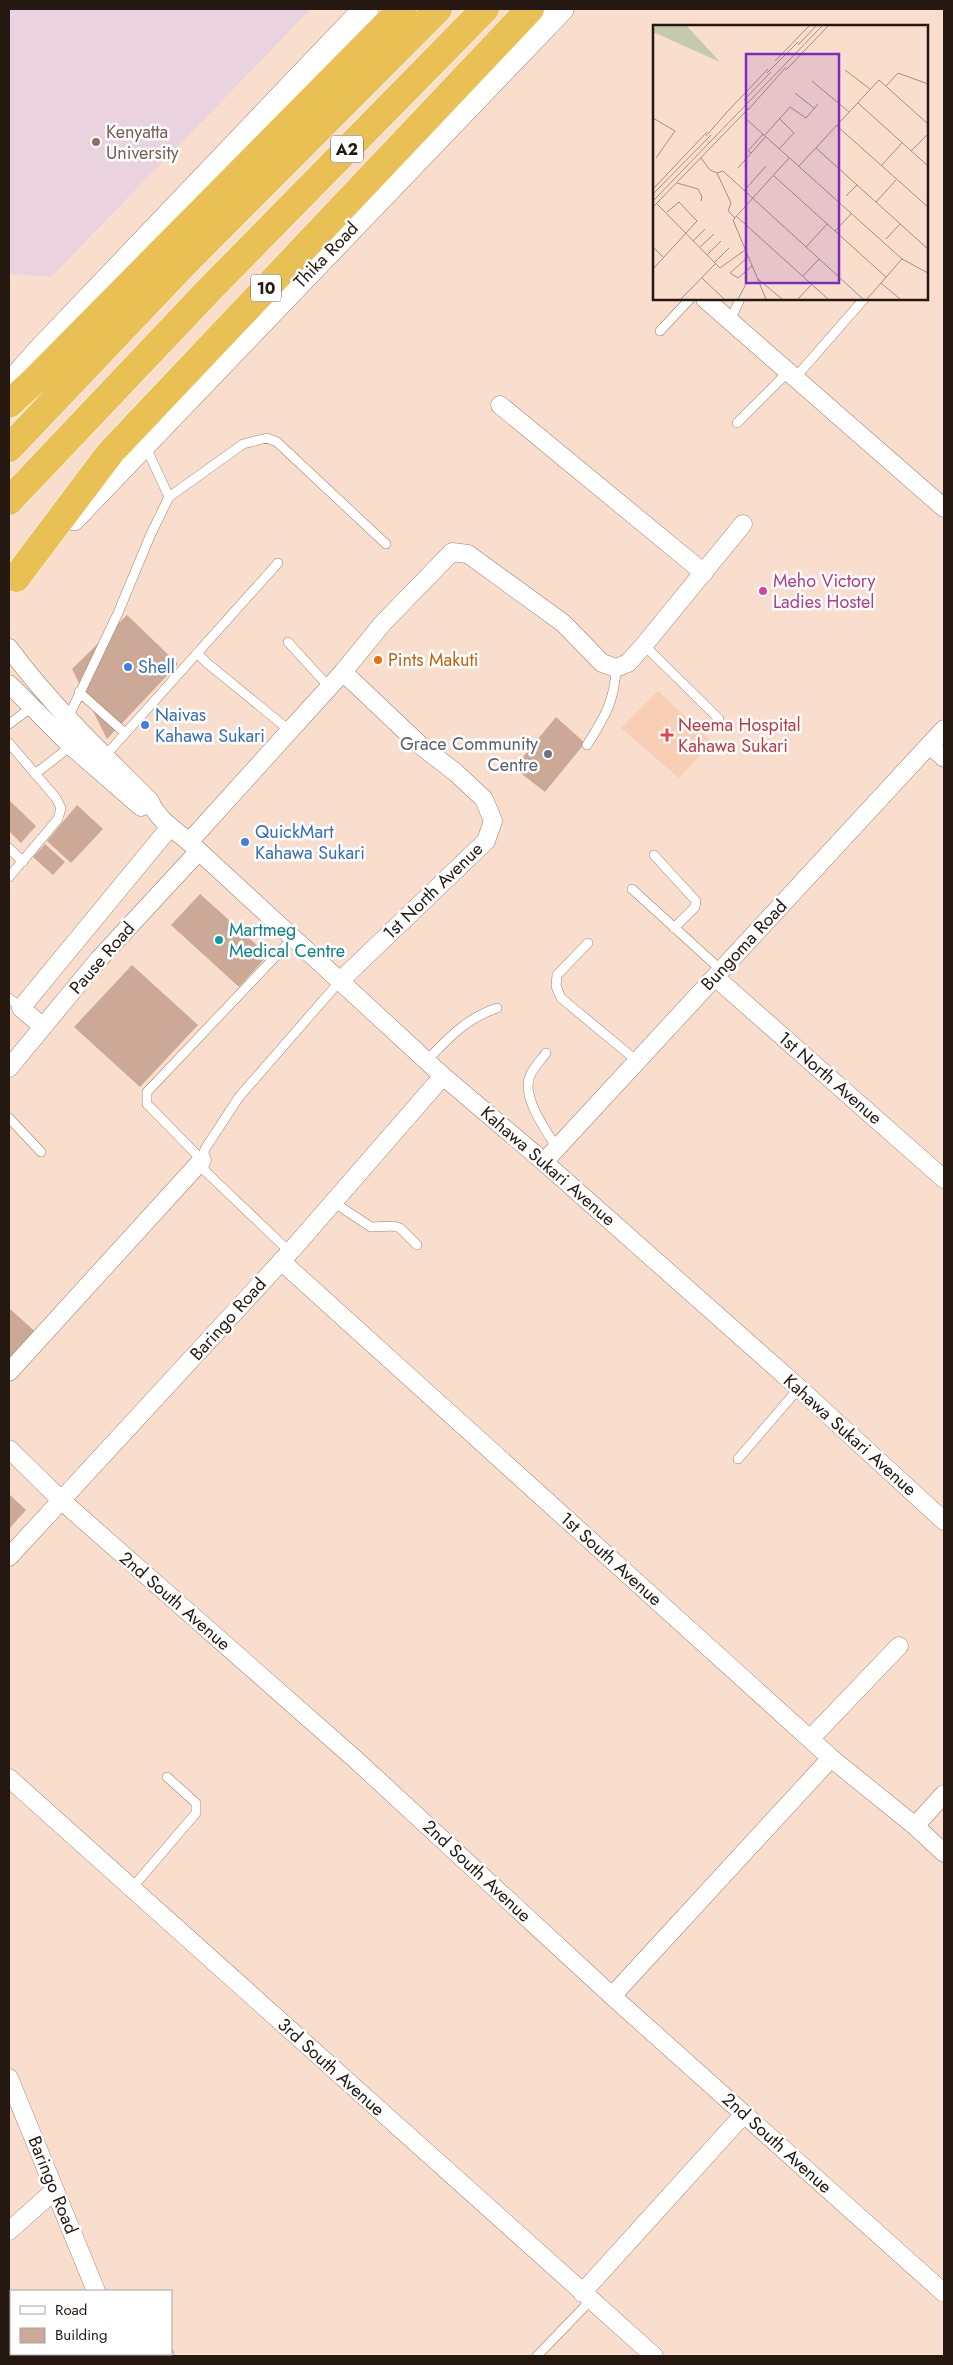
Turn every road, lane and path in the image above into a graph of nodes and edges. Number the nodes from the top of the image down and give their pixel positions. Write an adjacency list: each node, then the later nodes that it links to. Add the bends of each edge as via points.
1 (366, 9): 14 (main road)
2 (402, 9): 15 (highway)
3 (438, 9): 19 (highway, A2, via 182,266)
4 (485, 9): 21 (highway, A2)
5 (530, 9): 27 (highway, 10, via 110,453)
6 (561, 9): 18 (main road, Thika Road)
7 (689, 300): 12 (lane)
8 (706, 300): 11 (street)
9 (740, 300): 11 (lane)
10 (863, 300): 13 (lane)
11 (730, 322): 13 (street)
12 (660, 331)
13 (792, 375): 17 (lane); 22 (street)
14 (9, 386)
15 (9, 404)
16 (500, 405): 26 (street)
17 (737, 423)
18 (144, 444): 20 (lane); 27 (main road, Thika Road)
19 (9, 448)
20 (170, 497): 24 (lane, via 243,444 266,438 277,442); 36 (lane)
21 (9, 501)
22 (944, 508)
23 (743, 524): 26 (street)
24 (386, 544)
25 (278, 563): 31 (lane)
26 (704, 573): 29 (street)
27 (12, 583)
28 (288, 642): 35 (lane)
29 (644, 645): 32 (street, via 628,663); 39 (lane)
30 (9, 648): 38 (street, Kahawa Sukari Avenue)
31 (197, 653): 42 (lane); 43 (lane)
32 (616, 668): 33 (street, Pause Road, via 602,664 562,623 468,554 452,552 384,623); 47 (lane, via 613,698)
33 (343, 672): 35 (street, Pause Road); 63 (street, 1st North Avenue, via 420,746 484,799 494,821 486,841)
34 (9, 684): 37 (street, Kahawa Sukari Avenue)
35 (329, 687): 42 (street, Pause Road)
36 (79, 692): 38 (lane); 43 (lane)
37 (32, 707): 40 (lane); 46 (street, Kahawa Sukari Avenue)
38 (67, 720): 48 (street, Kahawa Sukari Avenue)
39 (719, 720)
40 (9, 724)
41 (944, 729): 45 (street, Bungoma Road)
42 (289, 730): 53 (street, Pause Road)
43 (125, 733): 48 (lane)
44 (9, 743): 50 (lane)
45 (930, 744): 49 (street); 62 (street, Bungoma Road)
46 (71, 746): 50 (lane); 51 (street, Kahawa Sukari Avenue, via 144,810)
47 (587, 746)
48 (105, 756): 51 (street, Kahawa Sukari Avenue, via 150,801)
49 (944, 758)
50 (35, 774): 56 (lane, via 61,808 58,819)
51 (153, 810): 52 (street, Kahawa Sukari Avenue)
52 (170, 827): 53 (street, Kahawa Sukari Avenue); 64 (street)
53 (194, 847): 60 (street, Kahawa Sukari Avenue); 66 (street, Pause Road)
54 (9, 848): 56 (lane)
55 (654, 855): 59 (lane, via 696,901 695,907)
56 (23, 862): 57 (lane)
57 (9, 877)
58 (632, 889): 59 (lane)
59 (674, 928): 62 (lane)
60 (293, 938): 63 (street, Kahawa Sukari Avenue); 75 (lane, via 147,1092 147,1104)
61 (588, 943): 69 (lane, via 557,975 556,986 561,998)
62 (718, 974): 69 (street, Bungoma Road); 77 (street, 1st North Avenue)
63 (340, 981): 68 (street, Kahawa Sukari Avenue); 75 (lane, via 239,1096)
64 (15, 1003): 66 (street)
65 (497, 1008): 68 (lane, via 464,1023)
66 (43, 1027): 70 (street, Pause Road)
67 (546, 1053): 73 (lane, via 530,1074 527,1084 540,1121)
68 (426, 1060): 71 (street, Kahawa Sukari Avenue)
69 (637, 1061): 73 (street, Bungoma Road)
70 (9, 1068)
71 (443, 1076): 76 (street, Kahawa Sukari Avenue); 78 (street, Baringo Road)
72 (9, 1118): 74 (lane)
73 (556, 1148): 76 (street, Bungoma Road)
74 (41, 1152)
75 (202, 1160): 80 (lane, via 205,1171); 81 (street)
76 (544, 1162): 82 (street, Kahawa Sukari Avenue)
77 (944, 1179)
78 (333, 1202): 79 (lane, via 371,1227 400,1228); 80 (street, Baringo Road)
79 (417, 1245)
80 (286, 1256): 85 (street, Baringo Road); 89 (street, 1st South Avenue)
81 (9, 1372)
82 (799, 1388): 84 (lane); 86 (street, Kahawa Sukari Avenue)
83 (9, 1449): 85 (street, 2nd South Avenue)
84 (738, 1459)
85 (62, 1501): 87 (street, Baringo Road); 97 (street, 2nd South Avenue, via 355,1760)
86 (944, 1521)
87 (9, 1557)
88 (899, 1646): 89 (street)
89 (810, 1739): 90 (street, 1st South Avenue)
90 (831, 1758): 94 (street, 1st South Avenue); 97 (street)
91 (167, 1777): 96 (lane, via 196,1803 196,1813)
92 (9, 1778): 96 (street, 3rd South Avenue)
93 (944, 1794): 94 (street)
94 (915, 1826): 95 (street, 1st South Avenue)
95 (944, 1853)
96 (132, 1888): 104 (street, 3rd South Avenue)
97 (612, 1996): 99 (street, 2nd South Avenue)
98 (11, 2089): 100 (street, Baringo Road)
99 (744, 2114): 103 (street, 2nd South Avenue); 104 (street)
100 (55, 2190): 101 (street); 102 (street, Baringo Road)
101 (9, 2231)
102 (96, 2290)
103 (944, 2294)
104 (586, 2296): 105 (lane); 106 (street, 3rd South Avenue)
105 (537, 2356)
106 (654, 2356)

